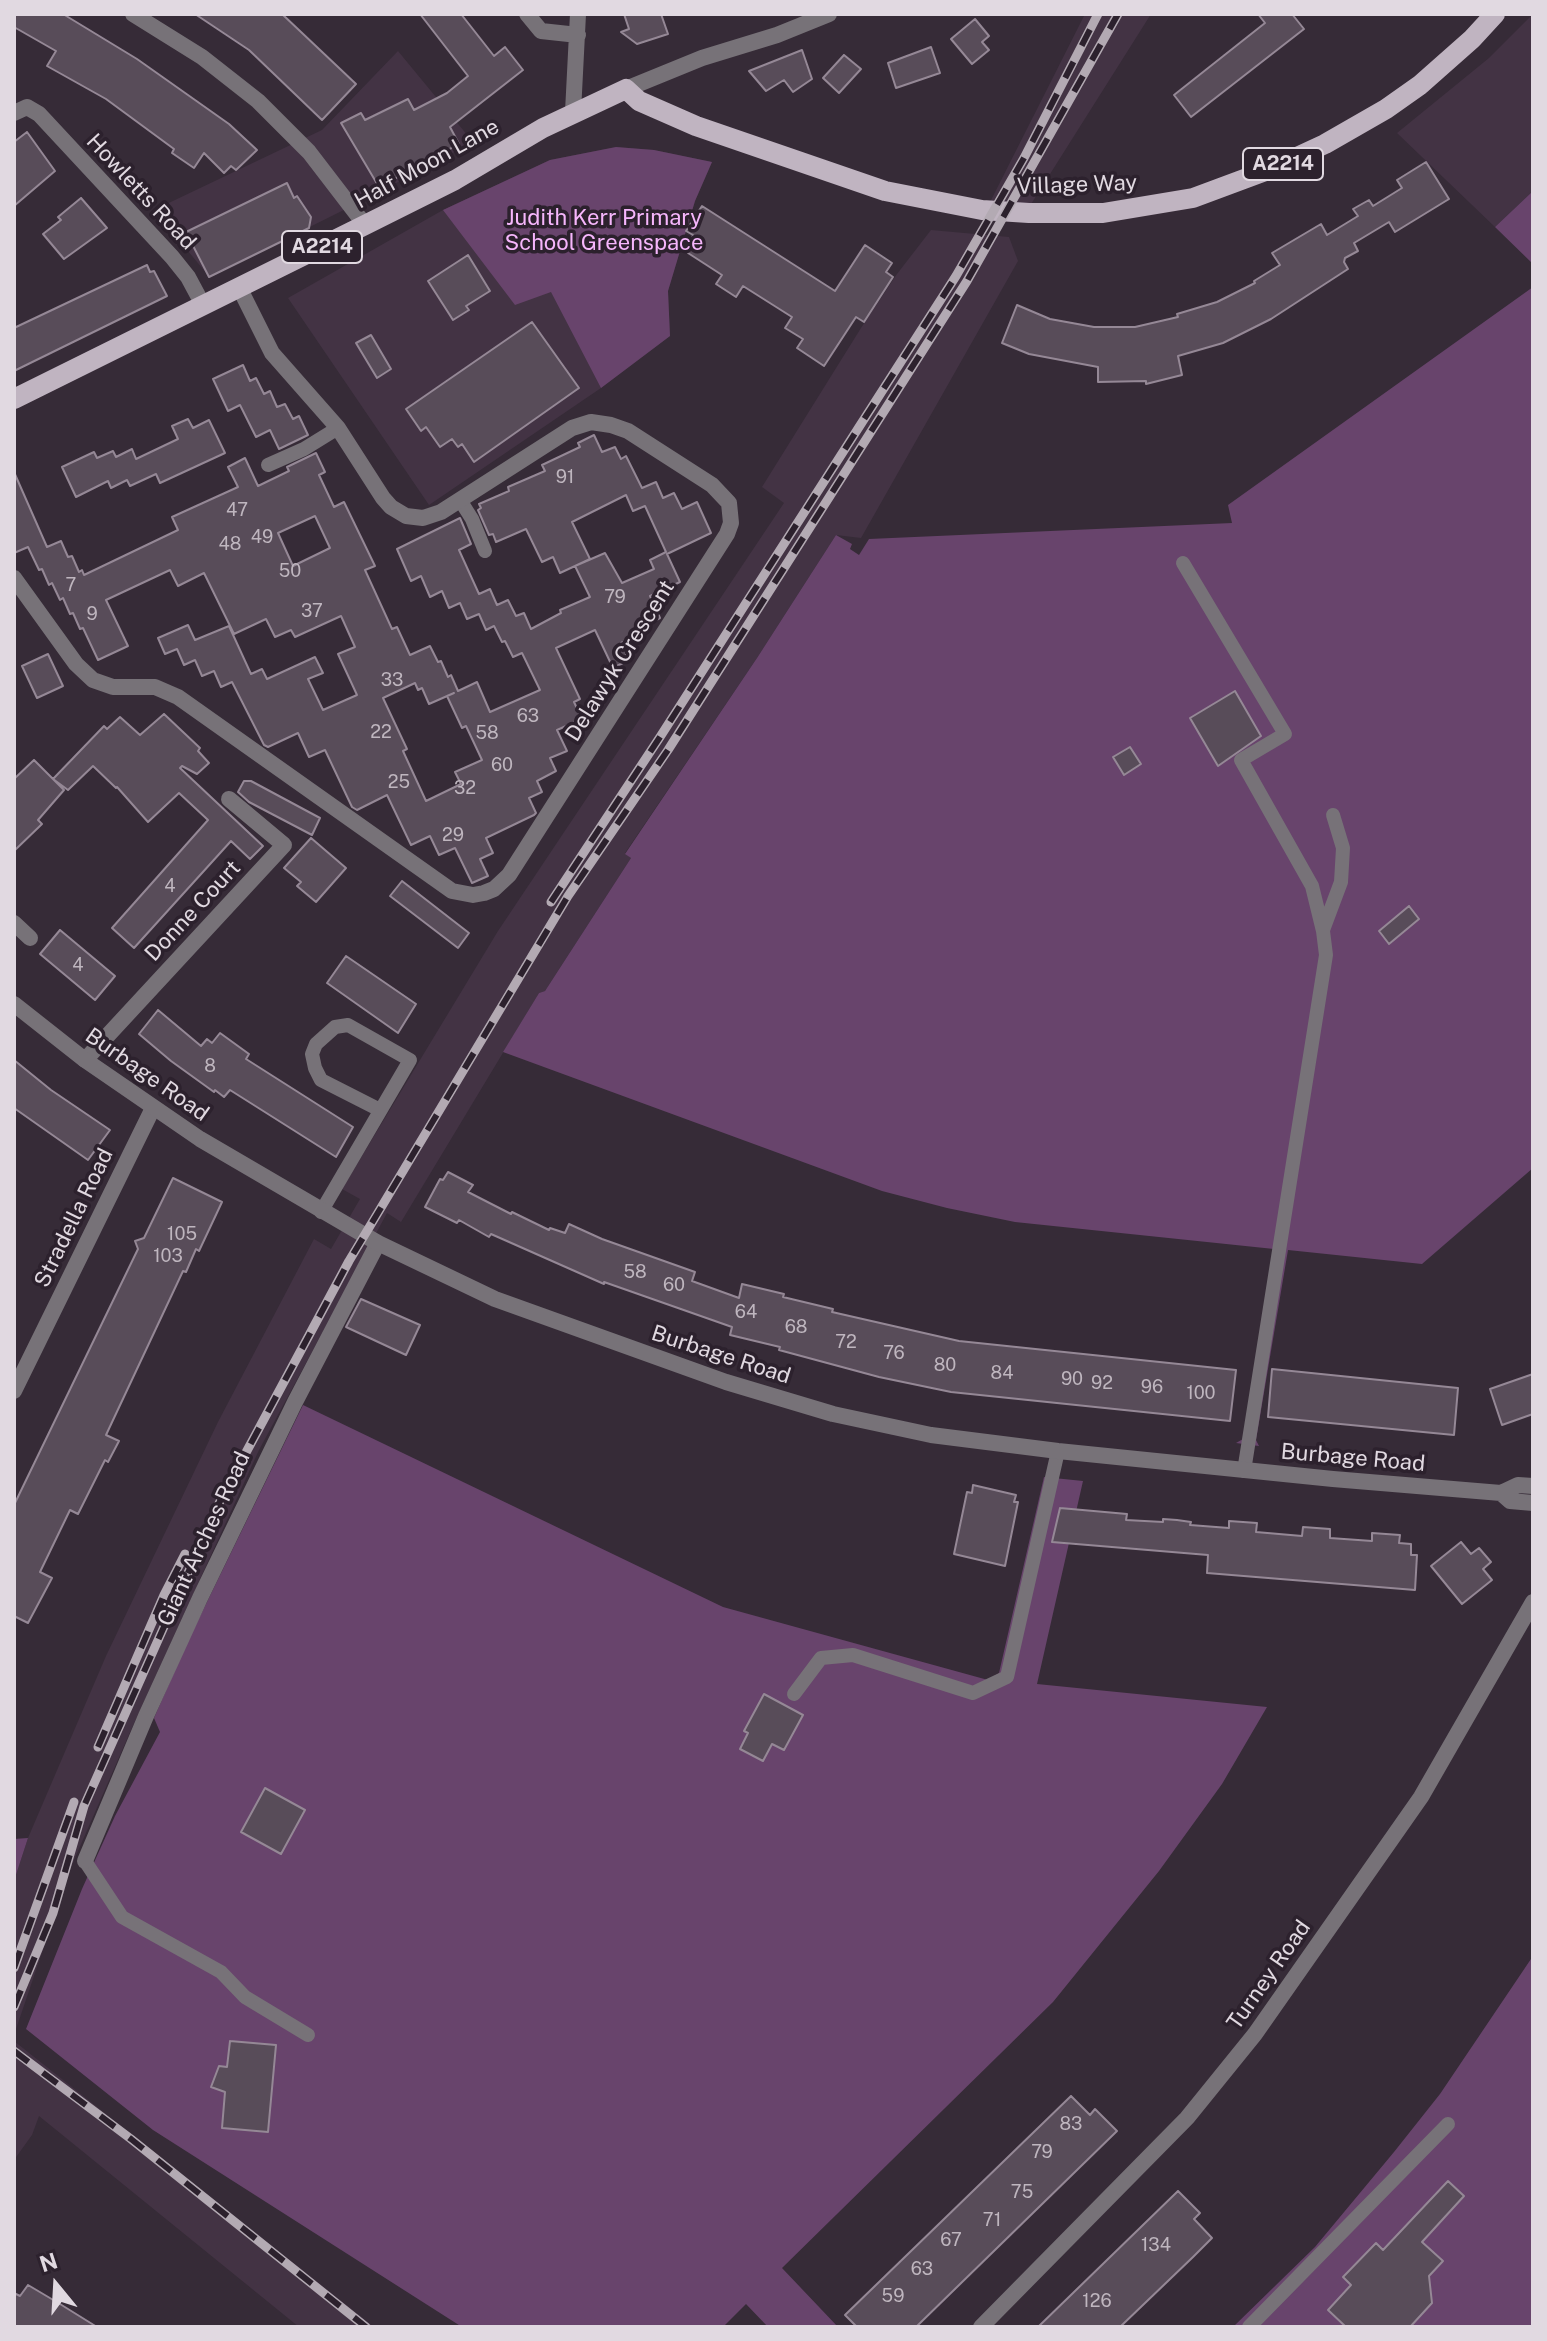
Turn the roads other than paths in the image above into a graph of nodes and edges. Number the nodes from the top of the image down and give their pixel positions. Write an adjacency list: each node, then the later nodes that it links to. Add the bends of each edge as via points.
1 (133, 14): 10 (street, via 209,62 258,101 309,152)
2 (527, 14): 6 (street, via 541,31)
3 (578, 14): 6 (street)
4 (829, 14): 7 (street, Half Moon Lane)
5 (1495, 14): 7 (main road, Village Way / A2214, via 1420,85 1325,144 1193,198 1103,213 982,210 885,191 696,126 639,101)
6 (578, 35): 8 (street)
7 (626, 89): 8 (main road, Half Moon Lane / A2214)
8 (573, 112): 10 (main road, Half Moon Lane / A2214)
9 (14, 113): 12 (street, Howletts Road, via 27,107 39,114 172,257)
10 (365, 225): 11 (main road, Half Moon Lane / A2214)
11 (239, 287): 12 (main road, Half Moon Lane / A2214); 14 (street, Delawyk Crescent, via 272,353)
12 (203, 305): 13 (main road, Half Moon Lane / A2214)
13 (14, 399)
14 (338, 428): 15 (lane); 16 (street, Delawyk Crescent, via 383,498 399,513 423,518)
15 (268, 465)
16 (460, 500): 17 (lane); 19 (street, Delawyk Crescent, via 572,428 601,422 628,431 712,485 732,513 727,534 509,875 484,893 462,894 435,881 168,691 143,685 113,687 93,680)
17 (485, 551)
18 (1183, 563): 23 (lane, via 1285,734 1241,760 1312,886)
19 (14, 578)
20 (229, 799): 26 (street, Donne Court, via 284,845)
21 (1333, 815): 23 (lane, via 1343,848 1341,882)
22 (14, 923): 24 (street)
23 (1323, 931): 33 (lane, via 1324,974)
24 (30, 938)
25 (14, 1004): 26 (street, Burbage Road)
26 (85, 1060): 27 (street, Burbage Road)
27 (153, 1108): 29 (street, Burbage Road); 31 (street, Stradella Road)
28 (380, 1110): 28 (lane, via 410,1060 348,1025 335,1027 312,1054 321,1080); 29 (lane)
29 (321, 1212): 30 (street, Burbage Road)
30 (378, 1243): 32 (street, Burbage Road, via 495,1299 726,1382 833,1414 931,1435); 39 (street, Giant Arches Road, via 218,1558)
31 (14, 1391)
32 (1058, 1451): 33 (street, Burbage Road); 38 (lane, via 1007,1677 973,1693 853,1655 821,1658)
33 (1244, 1471): 35 (street, Burbage Road)
34 (1533, 1486): 35 (street, Burbage Road, via 1518,1485)
35 (1501, 1493): 36 (street, Burbage Road, via 1510,1501)
36 (1533, 1503)
37 (1533, 1602): 42 (street, Turney Road, via 1421,1797 1255,2034 1187,2118)
38 (794, 1694)
39 (85, 1861): 40 (lane, via 122,1917 221,1972 245,1997)
40 (308, 2035)
41 (1448, 2124): 43 (lane)
42 (981, 2327)
43 (1249, 2327)

